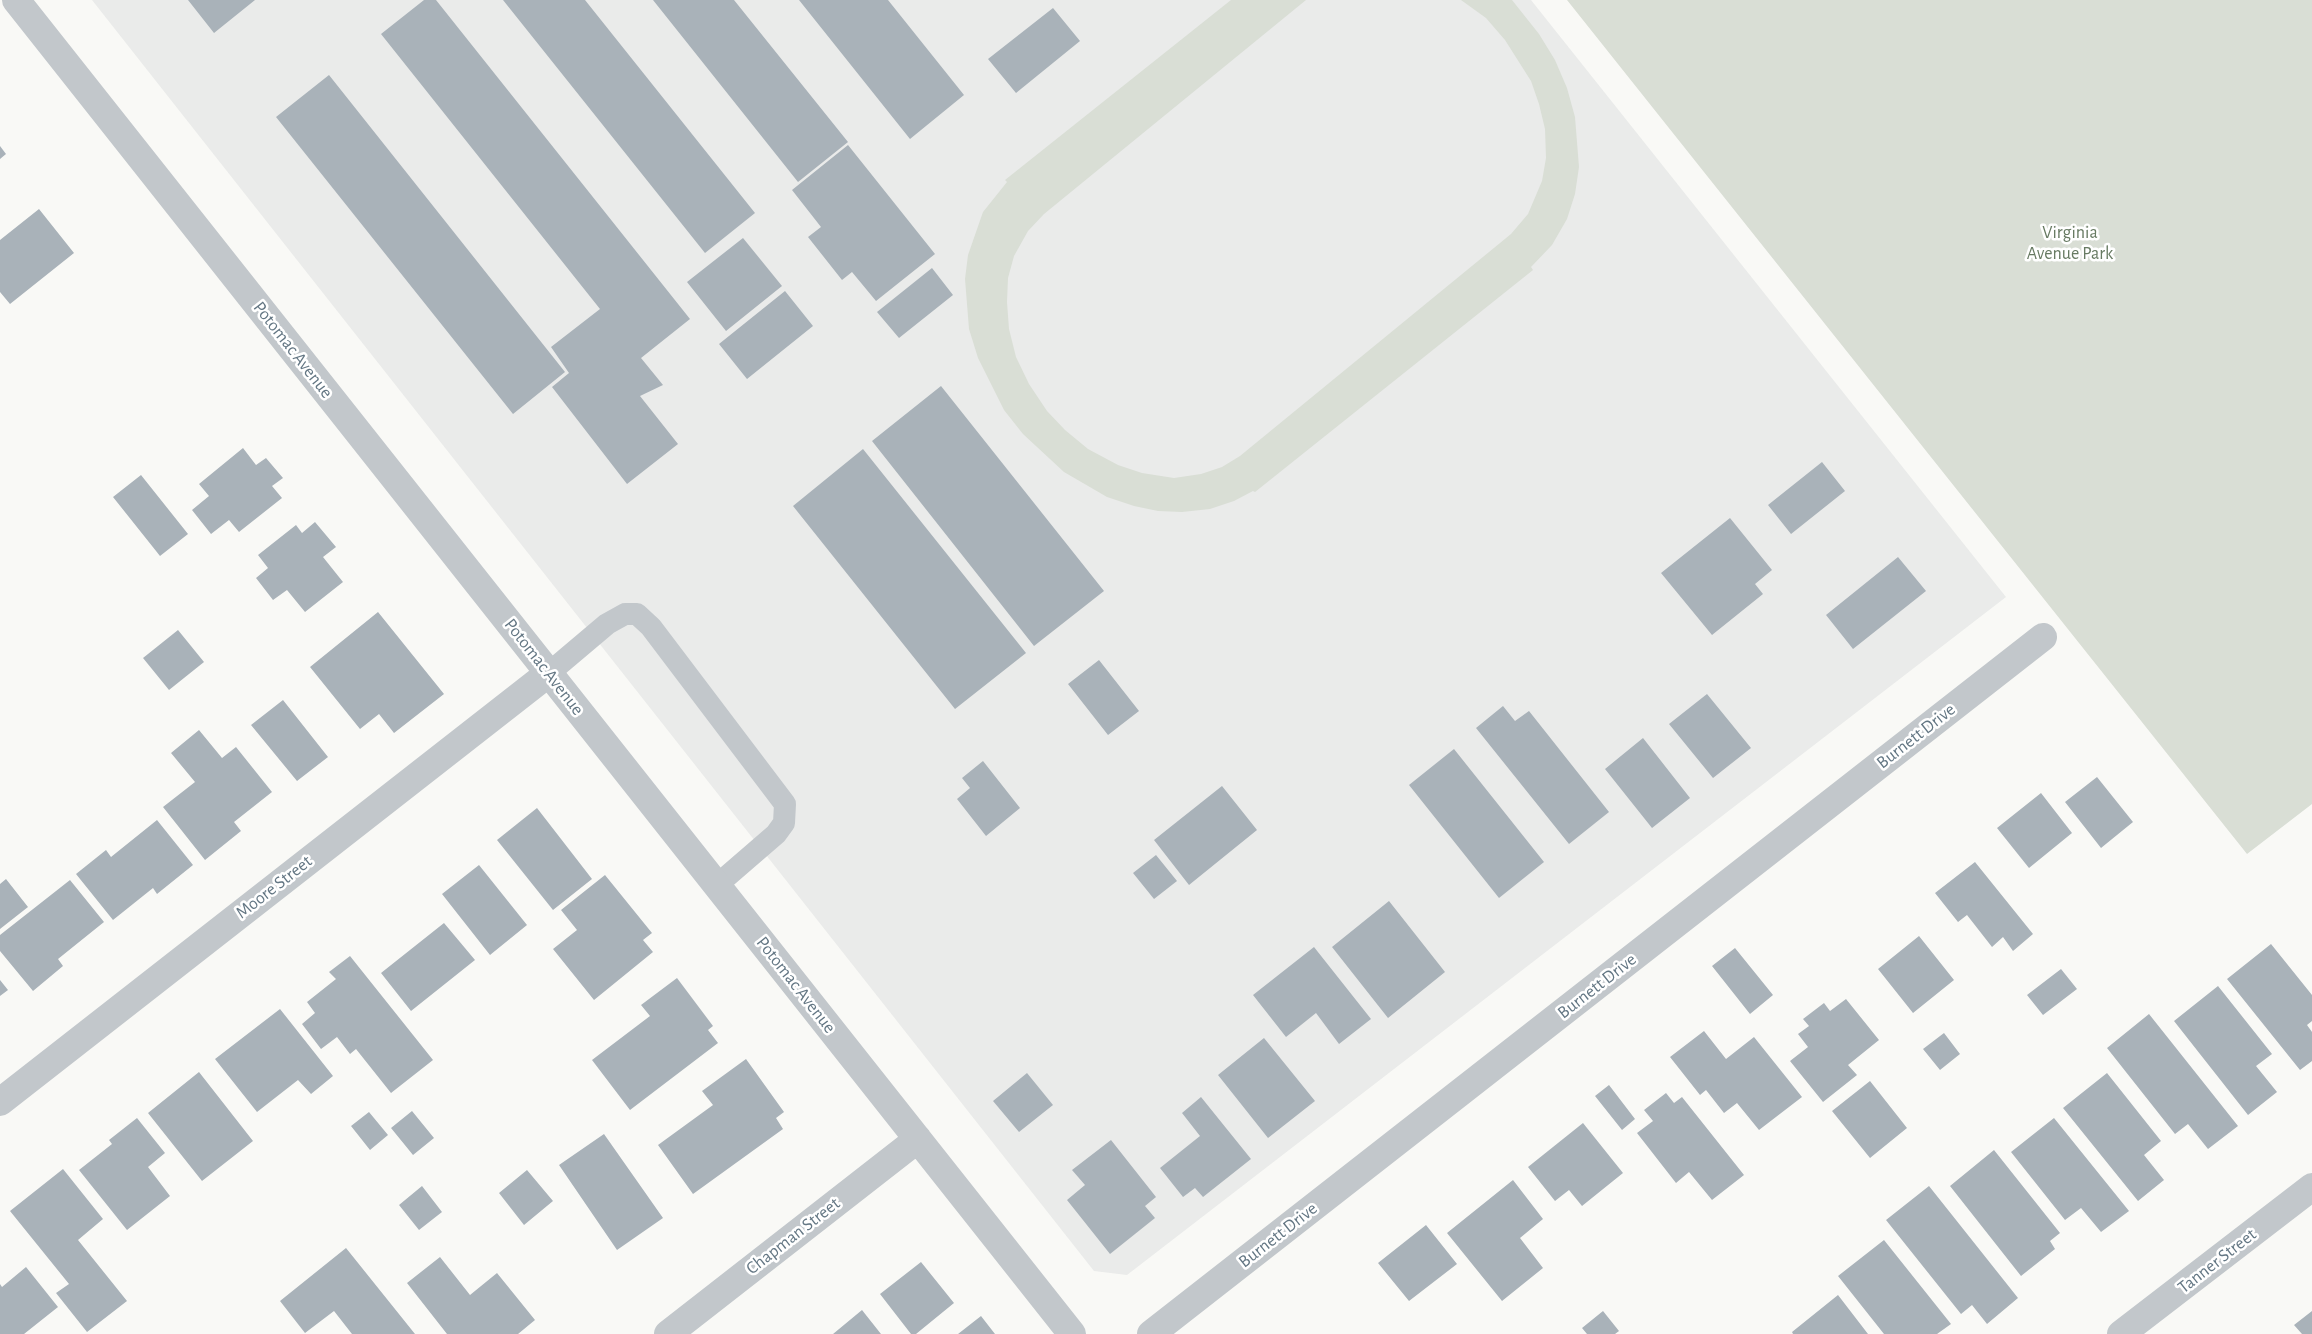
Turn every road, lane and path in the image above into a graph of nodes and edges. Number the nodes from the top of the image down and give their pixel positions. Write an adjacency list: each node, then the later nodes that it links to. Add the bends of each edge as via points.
1 (16, 0): 3 (street, Potomac Avenue)
2 (2043, 637): 10 (street, Burnett Drive)
3 (549, 673): 4 (street, Potomac Avenue); 4 (lane, via 607,624 625,614 637,614 651,627 785,804 784,823 776,834); 5 (street, Moore Street)
4 (717, 885): 6 (street, Potomac Avenue)
5 (0, 1102)
6 (918, 1139): 8 (street, Chapman Street); 9 (street, Potomac Avenue)
7 (2312, 1187): 11 (street, Tanner Street)
8 (668, 1334)
9 (1072, 1334)
10 (1151, 1334)
11 (2121, 1334)

